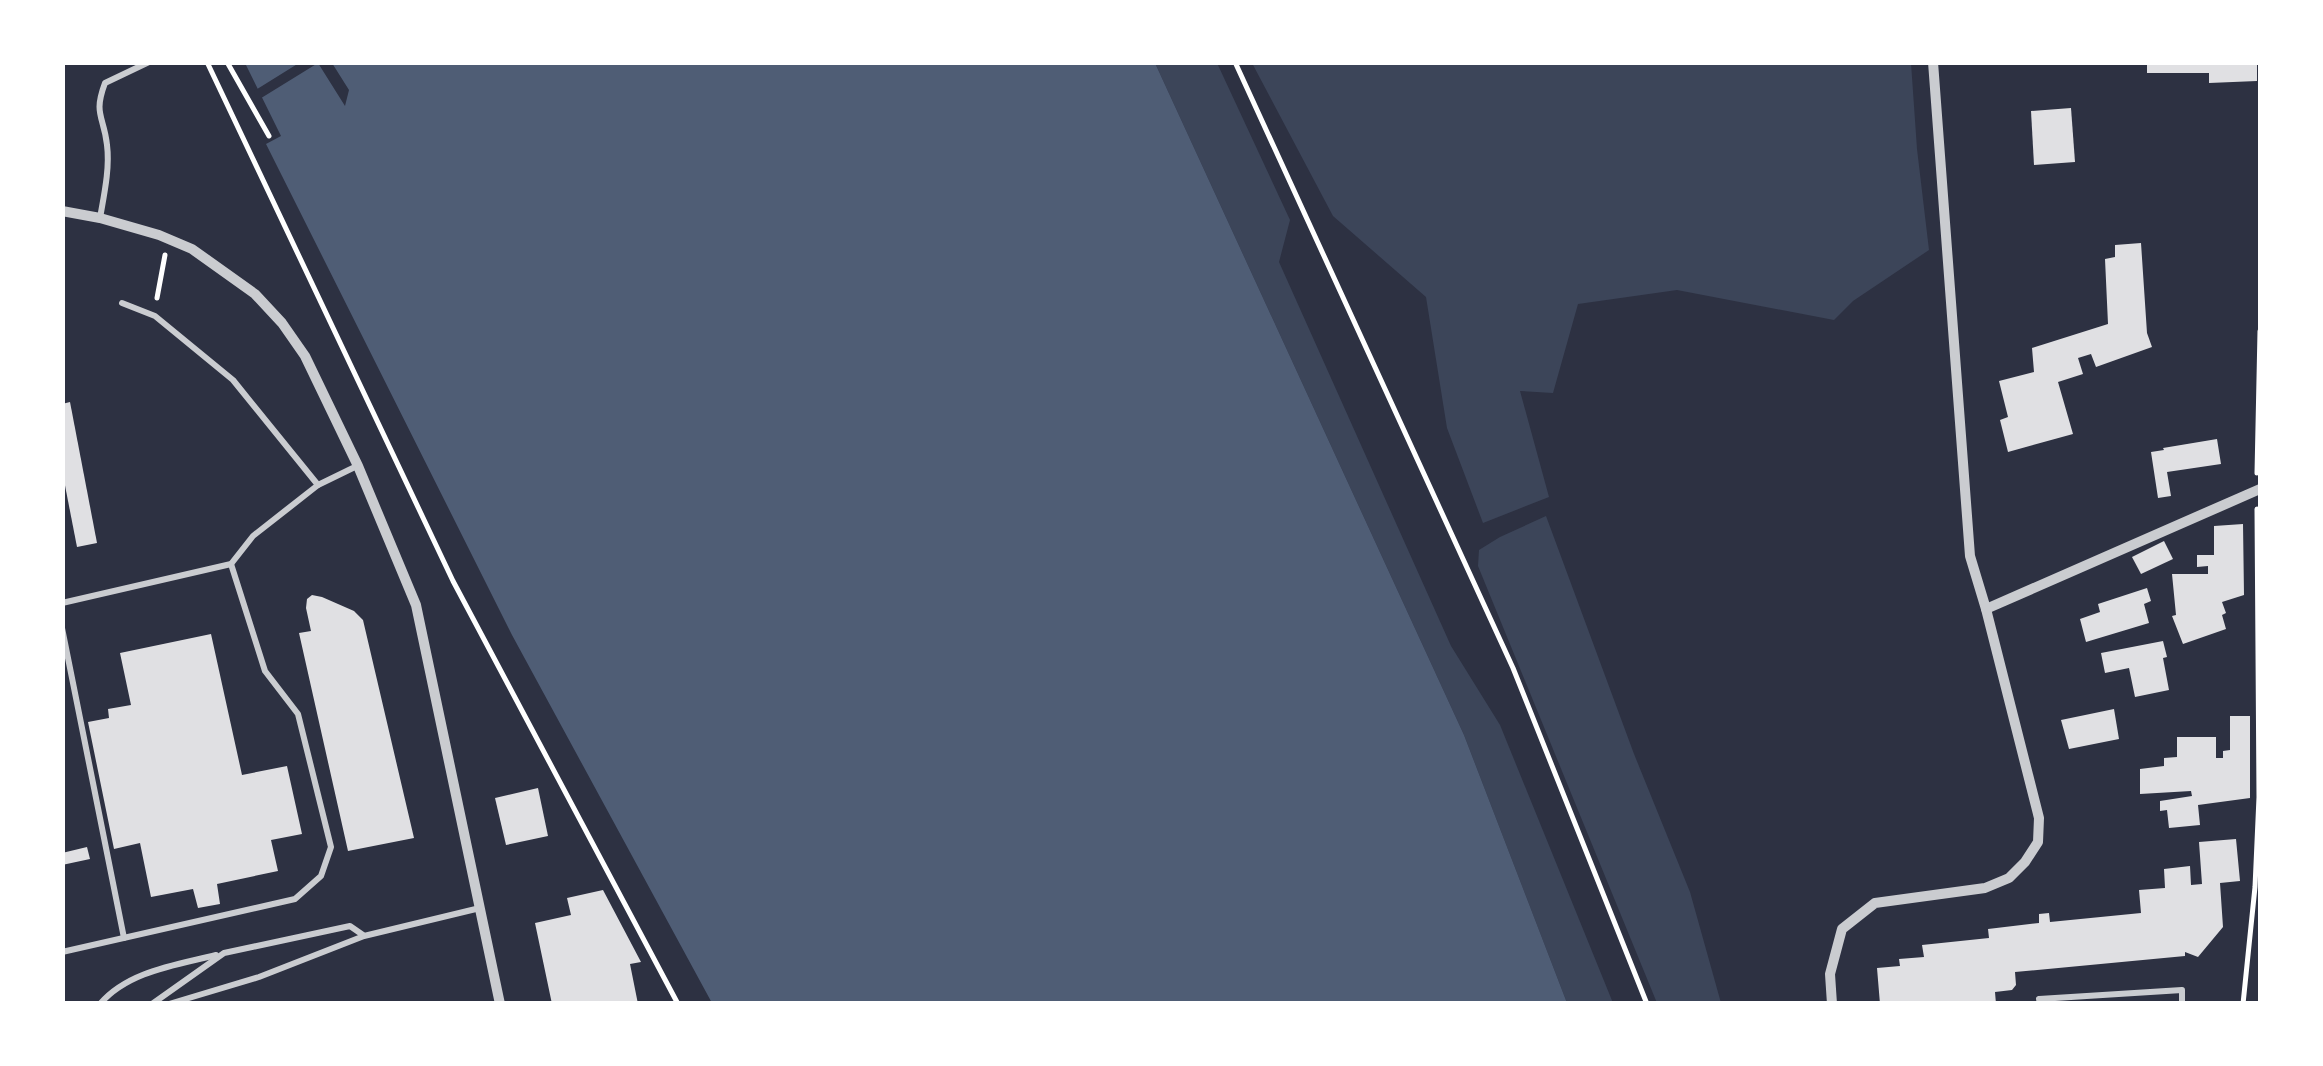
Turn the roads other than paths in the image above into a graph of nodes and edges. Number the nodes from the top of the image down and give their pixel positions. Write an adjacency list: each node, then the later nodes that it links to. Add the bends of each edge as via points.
1 (149, 62): 4 (lane, via 105,84 97,104 108,147)
2 (1933, 62): 11 (street, via 1970,556)
3 (62, 211): 4 (street)
4 (100, 218): 6 (street, via 192,248 255,294 305,356)
5 (122, 303): 7 (lane, via 154,316 233,380)
6 (358, 466): 7 (lane); 13 (street, via 416,605)
7 (318, 484): 9 (lane, via 253,536)
8 (2258, 489): 11 (street)
9 (231, 564): 10 (lane); 15 (lane, via 265,671 298,714 330,847 321,876 295,899)
10 (62, 603)
11 (1986, 609): 23 (street, via 2038,818 2038,842 2009,878 1986,888 1876,903 1842,929 1830,974)
12 (62, 628): 15 (lane)
13 (480, 908): 14 (lane); 22 (street)
14 (364, 936): 17 (lane, via 350,926); 21 (lane, via 259,978)
15 (124, 938): 16 (lane)
16 (62, 952)
17 (224, 953): 19 (lane, via 138,975); 20 (lane)
18 (2109, 994): 24 (lane, via 2039,999); 25 (lane); 26 (lane, via 2182,990)
19 (100, 1004)
20 (152, 1004)
21 (169, 1004)
22 (500, 1004)
23 (1832, 1004)
24 (2040, 1004)
25 (2109, 1004)
26 (2182, 1004)

